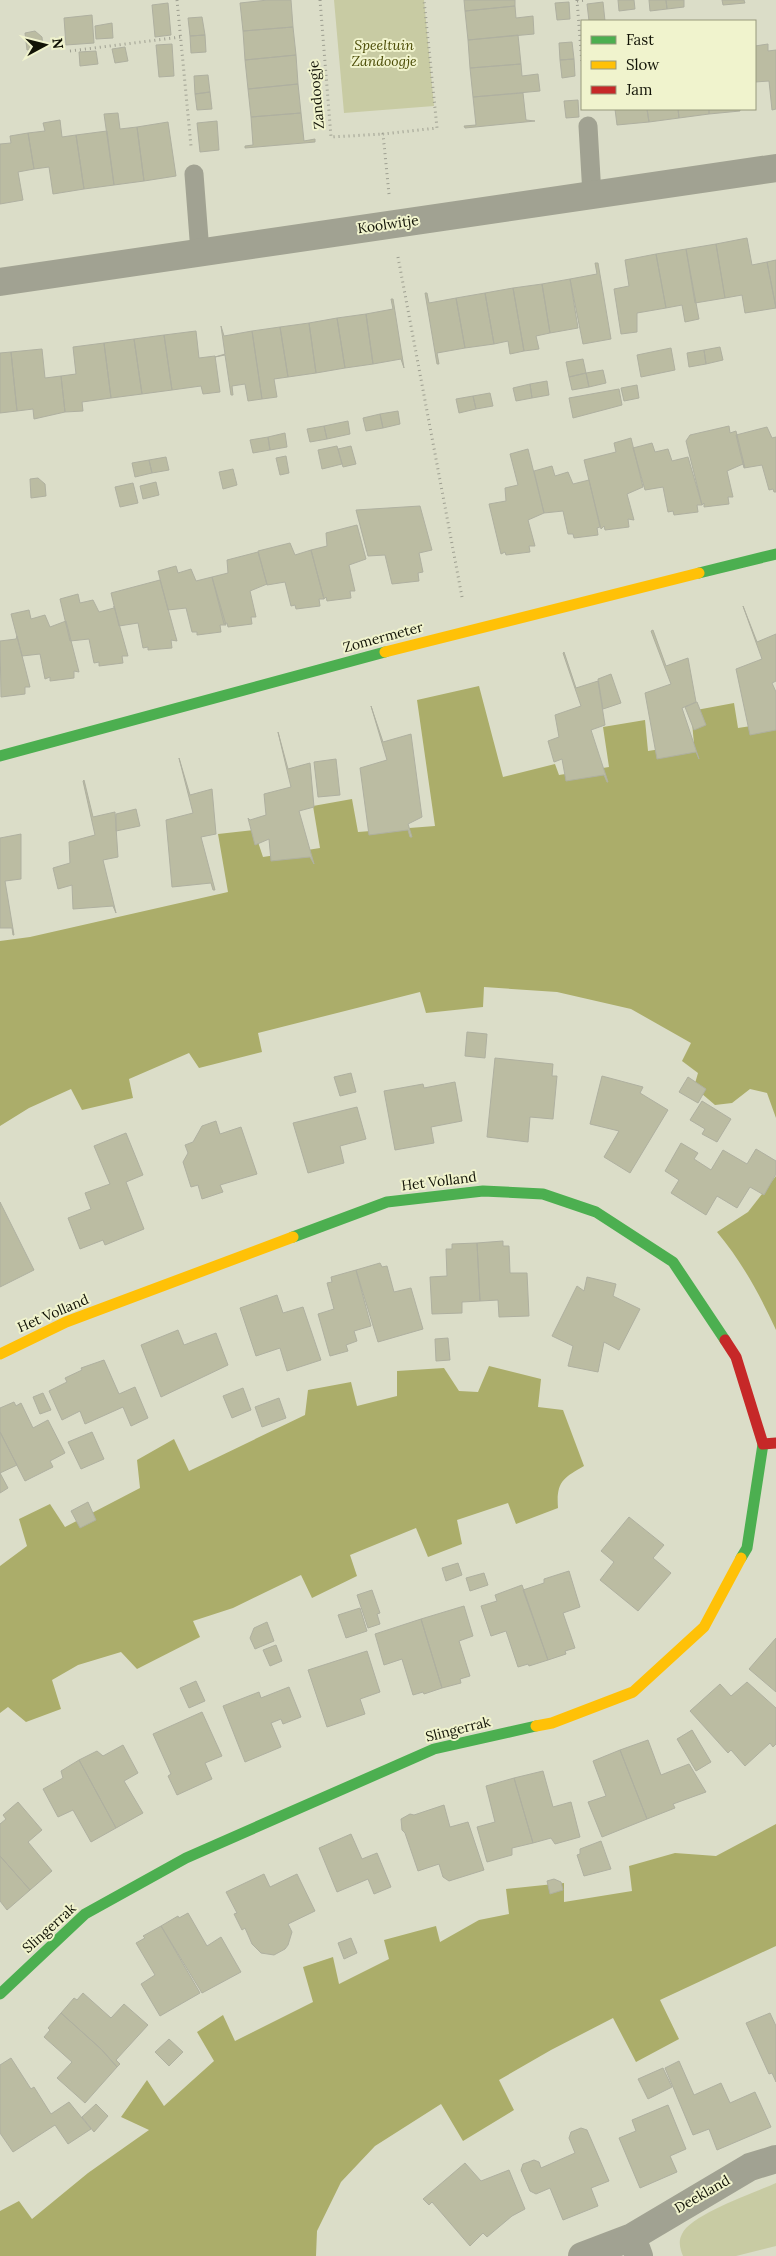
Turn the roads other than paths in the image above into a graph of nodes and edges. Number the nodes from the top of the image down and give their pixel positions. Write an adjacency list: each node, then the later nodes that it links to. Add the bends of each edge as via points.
1 (588, 126): 4 (lane)
2 (776, 168): 4 (street, Koolwitje)
3 (194, 174): 5 (lane)
4 (592, 196): 5 (street, Koolwitje)
5 (200, 252): 6 (street, Koolwitje)
6 (0, 282)
7 (776, 554): 8 (street, Zomermeter, via 468,629)
8 (0, 756)
9 (0, 1354): 10 (street, Het Volland, via 66,1322 387,1202 483,1191 543,1194 596,1212 673,1262 736,1356)
10 (763, 1444): 11 (street); 12 (street, Slingerrak, via 746,1548 704,1627 633,1692 552,1723 434,1749 186,1858 85,1914)
11 (776, 1444)
12 (0, 1994)
13 (776, 2159): 14 (street, Deekland, via 750,2167)
14 (635, 2247): 15 (street, Deekland)
15 (582, 2256)

